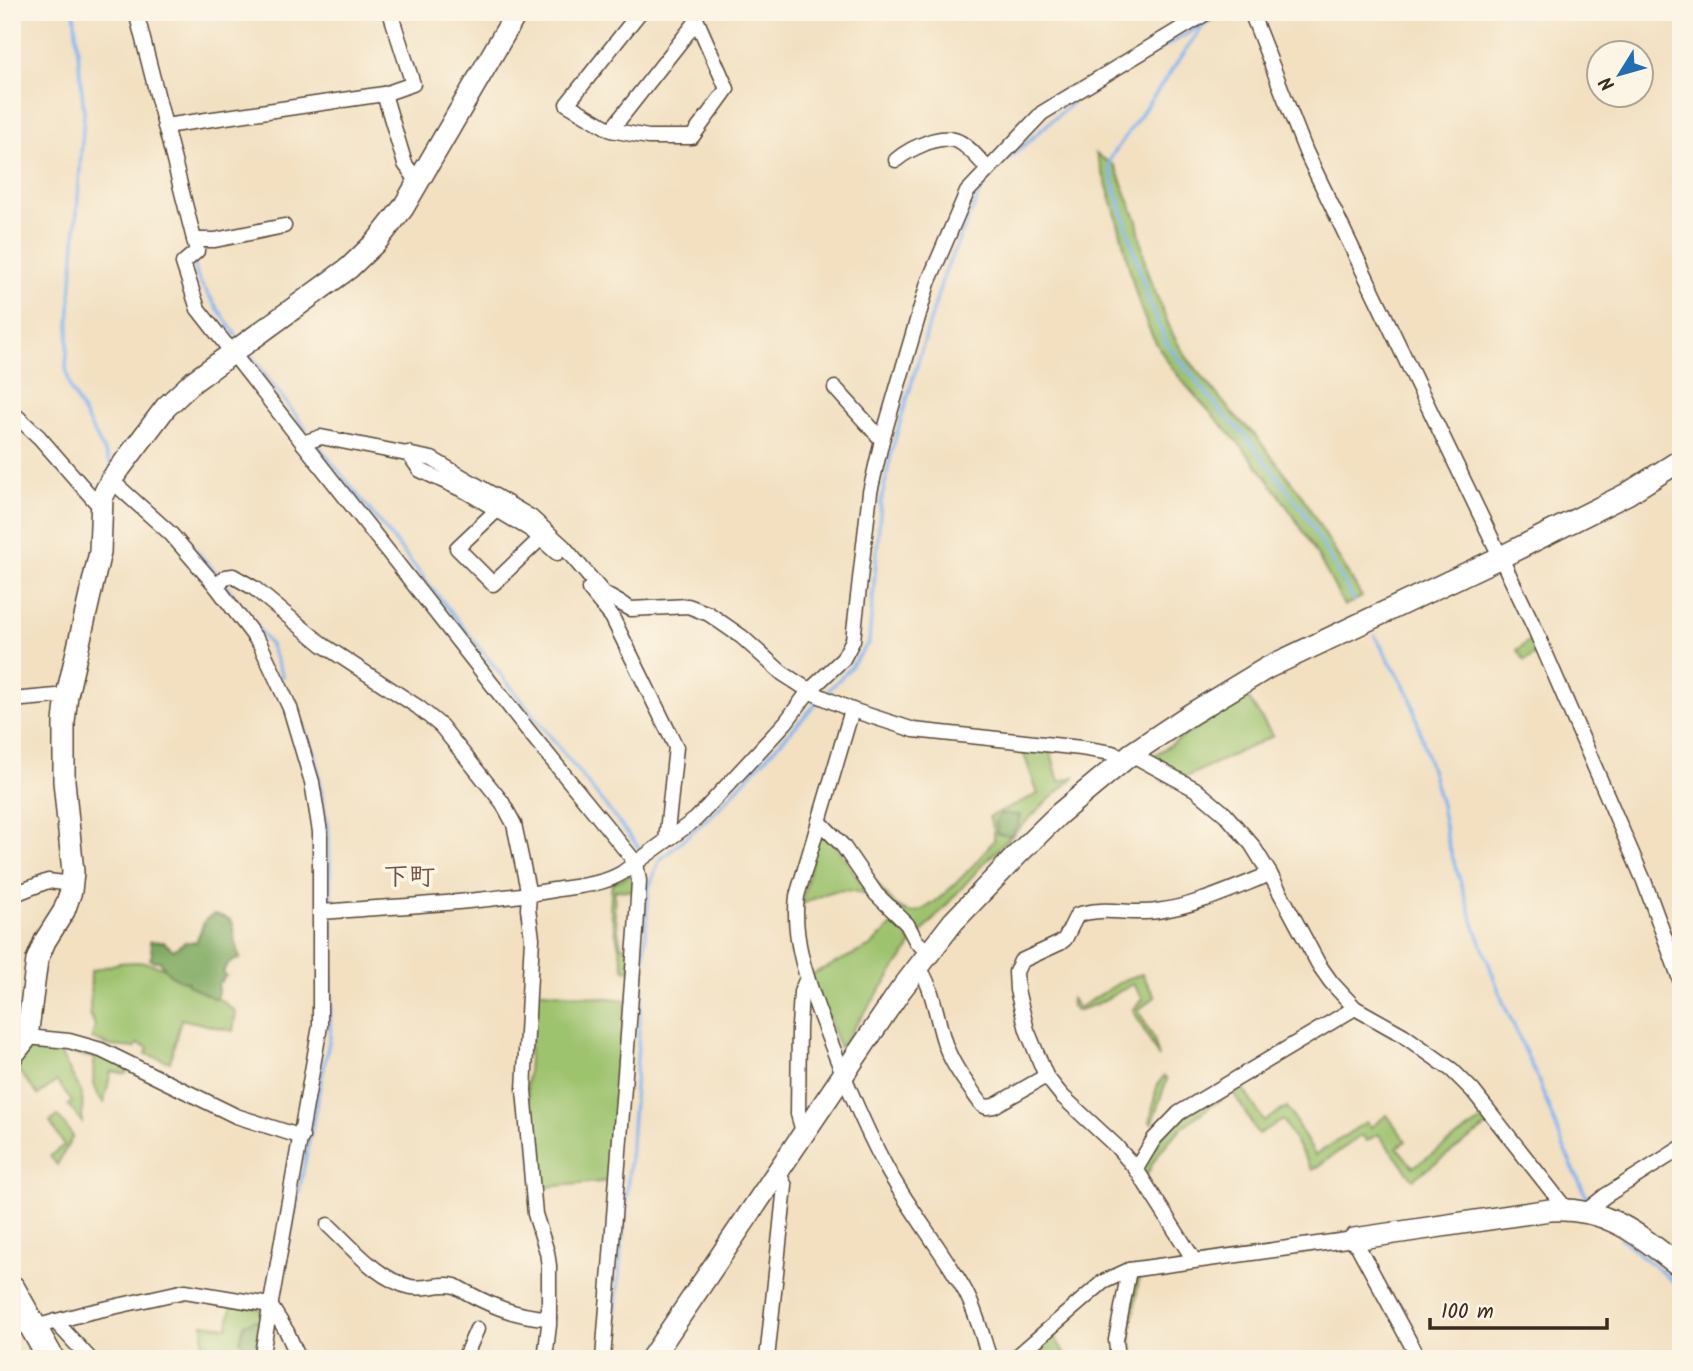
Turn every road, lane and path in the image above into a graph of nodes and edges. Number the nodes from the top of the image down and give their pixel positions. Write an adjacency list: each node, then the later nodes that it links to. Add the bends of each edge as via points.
1 (136, 12): 9 (street)
2 (390, 12): 8 (street, via 413,84)
3 (517, 12): 13 (street)
4 (640, 12): 10 (street, via 567,103)
5 (1208, 12): 12 (street, via 1042,113)
6 (1251, 12): 27 (street, via 1306,152)
7 (695, 17): 10 (street); 10 (street, via 727,89 692,137 648,137)
8 (384, 93): 9 (street); 13 (street, via 405,164)
9 (165, 126): 15 (street)
10 (611, 130)
11 (896, 160): 12 (street, via 905,151 938,138 956,139)
12 (987, 168): 19 (street, via 967,192 928,283)
13 (418, 182): 16 (street, via 377,241 349,268)
14 (284, 226): 15 (street)
15 (195, 245): 16 (street, via 183,263 198,309)
16 (231, 352): 20 (street); 23 (street, via 166,407)
17 (835, 388): 19 (street)
18 (12, 412): 24 (street)
19 (882, 440): 29 (street, via 870,492 853,640 843,659)
20 (303, 443): 21 (street, via 321,437); 36 (street)
21 (408, 453): 25 (street, via 420,470); 29 (street, via 432,458 531,517 604,594 631,608 688,606 709,614)
22 (1681, 460): 27 (street, via 1627,494)
23 (111, 480): 24 (street); 28 (street, via 171,534)
24 (102, 504): 30 (street, via 95,580)
25 (497, 510): 26 (street); 26 (street, via 457,548 493,584)
26 (540, 539): 35 (street, via 565,560 612,617 676,747)
27 (1500, 557): 33 (street, via 1268,668); 44 (street, via 1644,881)
28 (216, 586): 40 (street, via 233,576 254,588 323,645 441,726 514,824); 41 (street, via 260,645 305,752 320,832)
29 (811, 692): 32 (street); 35 (street, via 696,819)
30 (66, 695): 31 (street); 38 (street, via 63,765)
31 (12, 700)
32 (852, 710): 33 (street, via 914,730); 34 (street)
33 (1128, 756): 37 (street, via 1210,800 1252,845); 42 (street, via 1017,855 960,914)
34 (819, 821): 42 (street, via 899,916); 43 (street, via 795,914)
35 (666, 841): 36 (street)
36 (636, 863): 40 (street, via 603,881); 72 (street, via 636,931)
37 (1270, 874): 45 (street, via 1319,965); 49 (street, via 1168,909 1077,915 1065,939 1021,961 1017,990)
38 (72, 884): 39 (street, via 48,880); 46 (street, via 37,960)
39 (12, 895)
40 (529, 895): 41 (street); 63 (street, via 533,957 524,1090 535,1214 549,1266)
41 (322, 912): 51 (street, via 320,1026)
42 (924, 960): 48 (street); 49 (street, via 935,1012 953,1063 982,1105 994,1105)
43 (807, 978): 48 (street); 50 (street, via 801,992 799,1027 798,1114)
44 (1681, 982)
45 (1355, 1007): 53 (street, via 1179,1113 1154,1139); 55 (street, via 1452,1070)
46 (27, 1037): 47 (street); 51 (street, via 91,1046 236,1116)
47 (12, 1056)
48 (844, 1075): 50 (street); 75 (street, via 888,1170 965,1290)
49 (1046, 1076): 53 (street)
50 (804, 1135): 54 (street)
51 (302, 1137): 62 (street)
52 (1681, 1148): 55 (street)
53 (1136, 1169): 58 (street)
54 (778, 1172): 73 (street); 74 (street, via 785,1186)
55 (1576, 1210): 57 (street); 59 (street, via 1629,1228)
56 (328, 1225): 63 (street, via 394,1281 425,1288 448,1284 504,1311)
57 (1354, 1238): 58 (street); 78 (street)
58 (1194, 1260): 60 (street)
59 (1681, 1267)
60 (1129, 1270): 76 (street, via 1103,1282); 77 (street, via 1116,1340)
61 (12, 1289): 64 (highway)
62 (270, 1305): 64 (street, via 185,1291); 68 (street); 69 (street)
63 (549, 1318): 71 (street)
64 (45, 1324): 66 (highway); 67 (street)
65 (477, 1329): 70 (street)
66 (51, 1359)
67 (90, 1359)
68 (261, 1359)
69 (299, 1359)
70 (464, 1359)
71 (545, 1359)
72 (603, 1359)
73 (651, 1359)
74 (767, 1359)
75 (990, 1359)
76 (1014, 1359)
77 (1118, 1359)
78 (1419, 1359)

